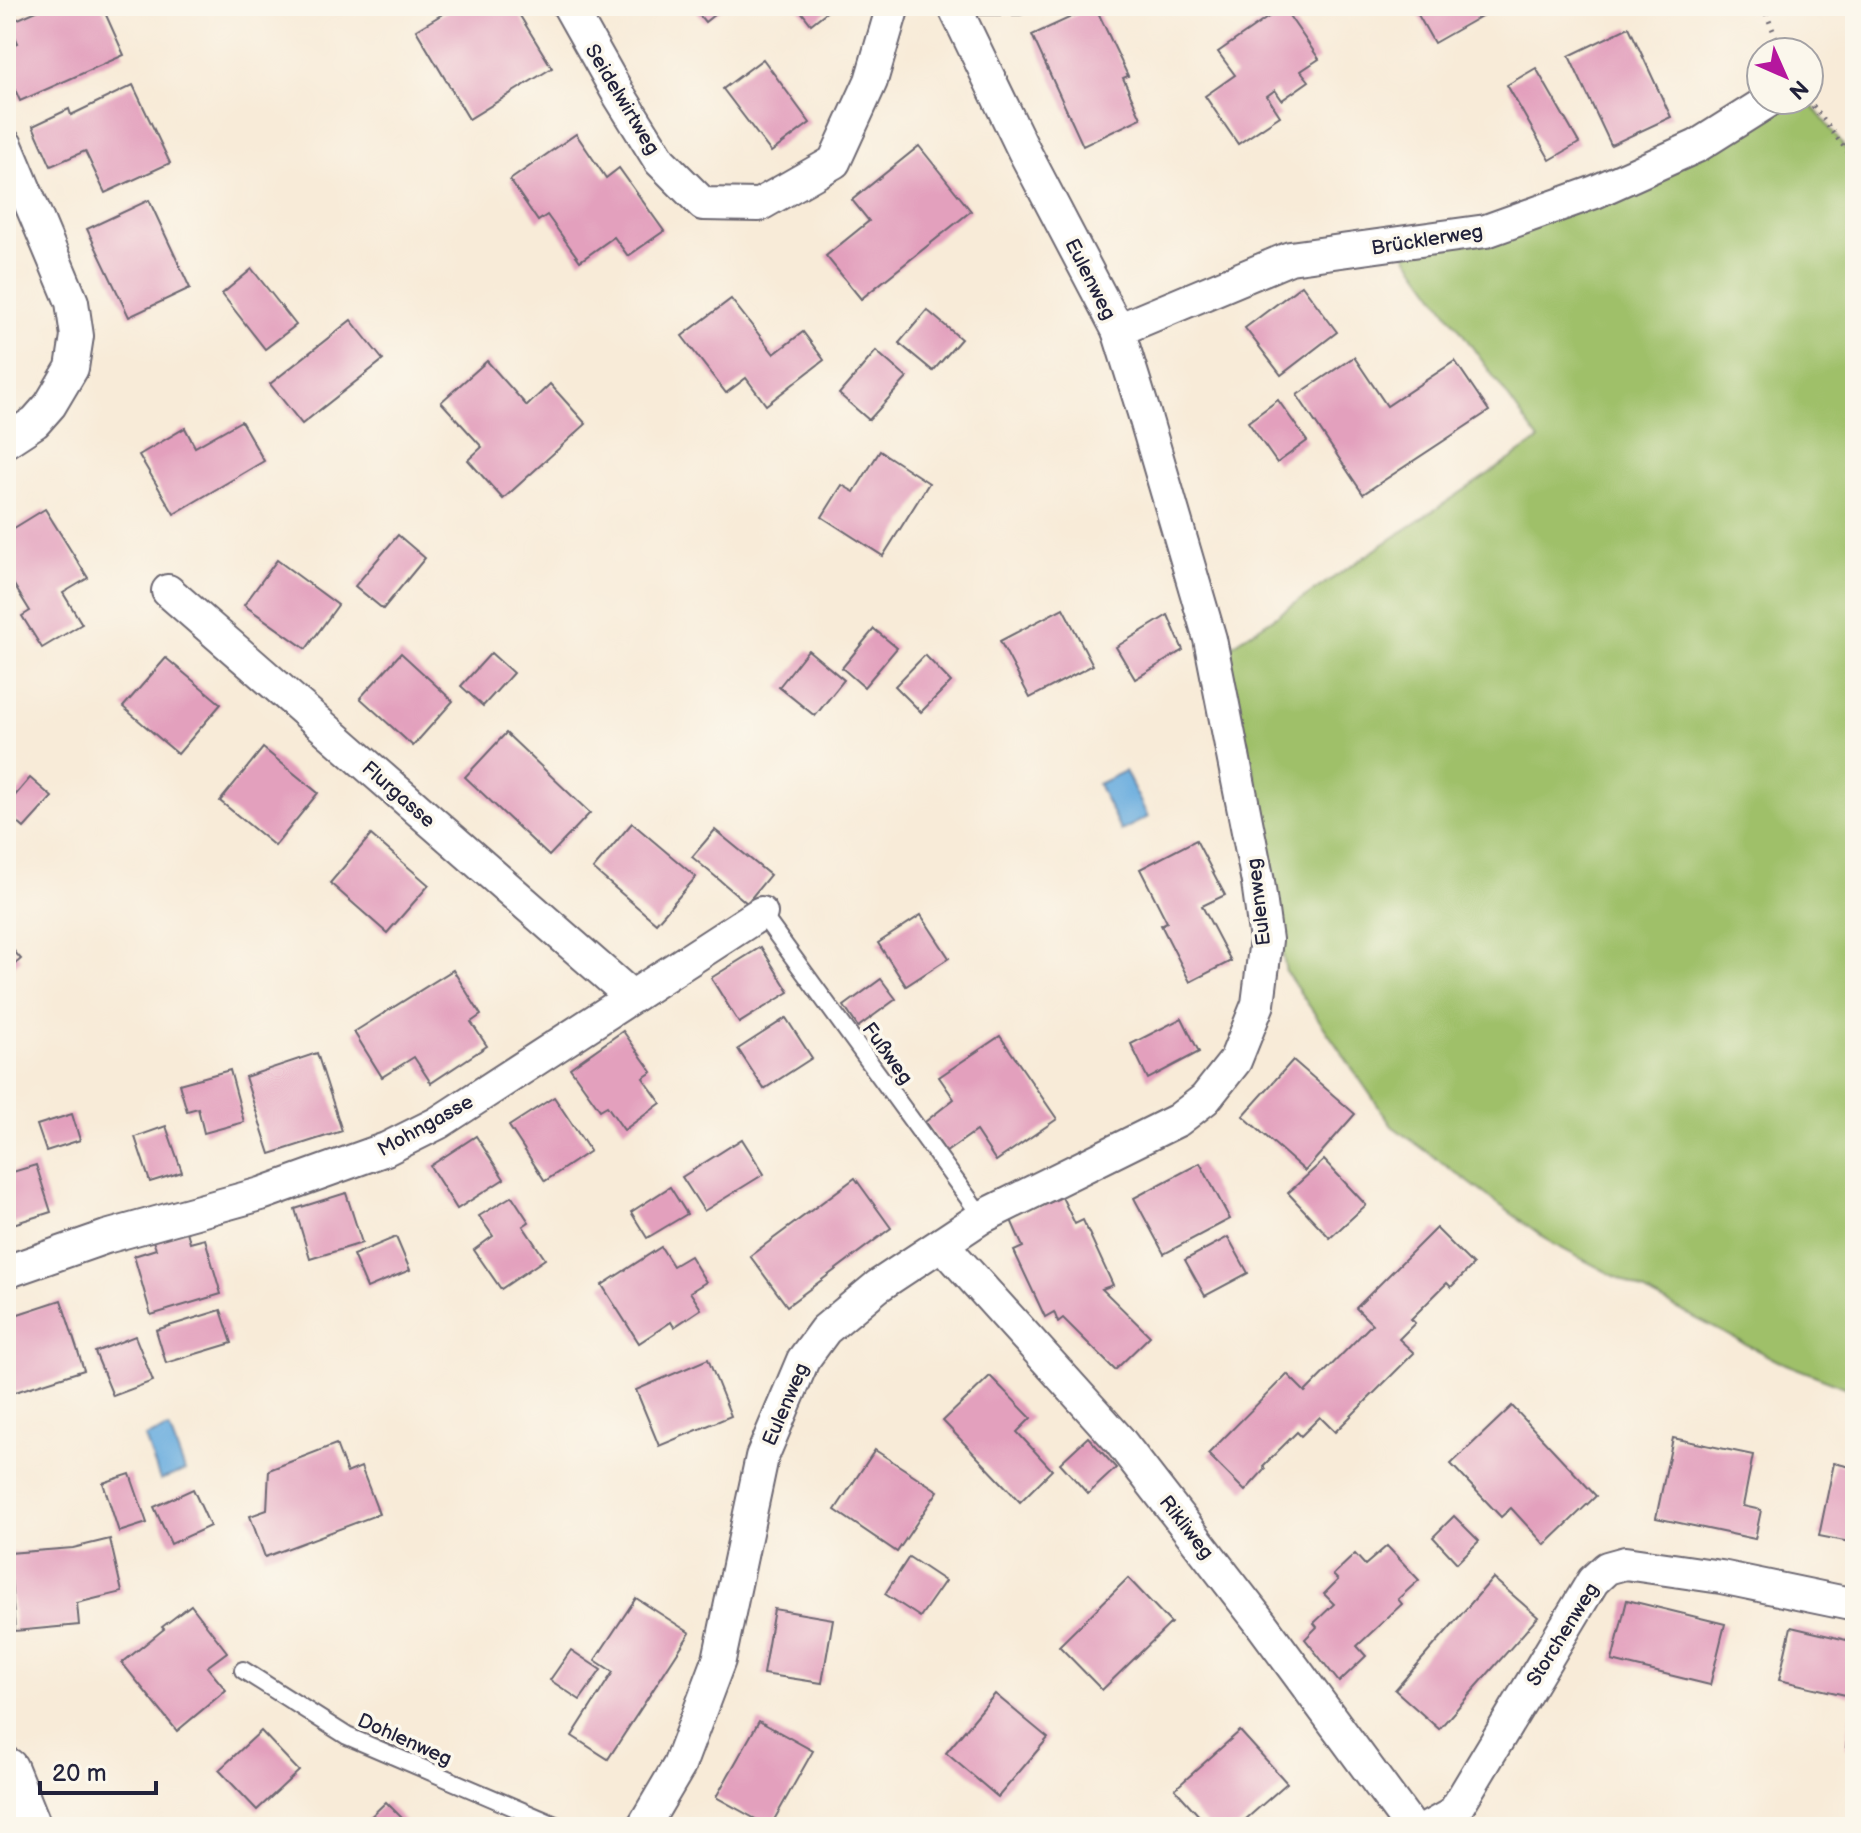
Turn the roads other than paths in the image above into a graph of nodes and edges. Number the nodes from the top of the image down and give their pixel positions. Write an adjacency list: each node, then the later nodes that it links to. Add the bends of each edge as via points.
1 (569, 6): 2 (street, Seidelwirtweg, via 660,161 703,204 759,205 834,162 871,81)
2 (893, 6)
3 (954, 6): 8 (street, Eulenweg)
4 (964, 6): 5 (lane)
5 (1020, 6)
6 (1745, 116): 8 (street, Brücklerweg, via 1697,146 1595,192 1486,231 1290,258)
7 (6, 145): 9 (street, via 72,302 77,336 72,368 50,405)
8 (1118, 330): 13 (street, Eulenweg, via 1210,639 1266,940 1258,1004 1235,1061 1194,1109)
9 (6, 441)
10 (168, 591): 12 (street, Flurgasse)
11 (761, 913): 12 (street, Mohngasse); 13 (lane, Fußweg)
12 (631, 996): 15 (street, Mohngasse, via 438,1123 386,1149 261,1194 106,1237)
13 (982, 1217): 14 (street, Eulenweg)
14 (942, 1244): 21 (street, Eulenweg, via 878,1286 825,1330 803,1360 762,1457 719,1660 679,1766); 22 (street, Rikliweg, via 1119,1440)
15 (6, 1272)
16 (1855, 1605): 23 (street, Storchenweg, via 1721,1577 1625,1563 1607,1568 1593,1581 1453,1814)
17 (243, 1670): 20 (lane, Dohlenweg, via 347,1736)
18 (6, 1770): 19 (main road)
19 (29, 1827)
20 (560, 1827)
21 (643, 1827)
22 (1411, 1827)
23 (1430, 1827)

